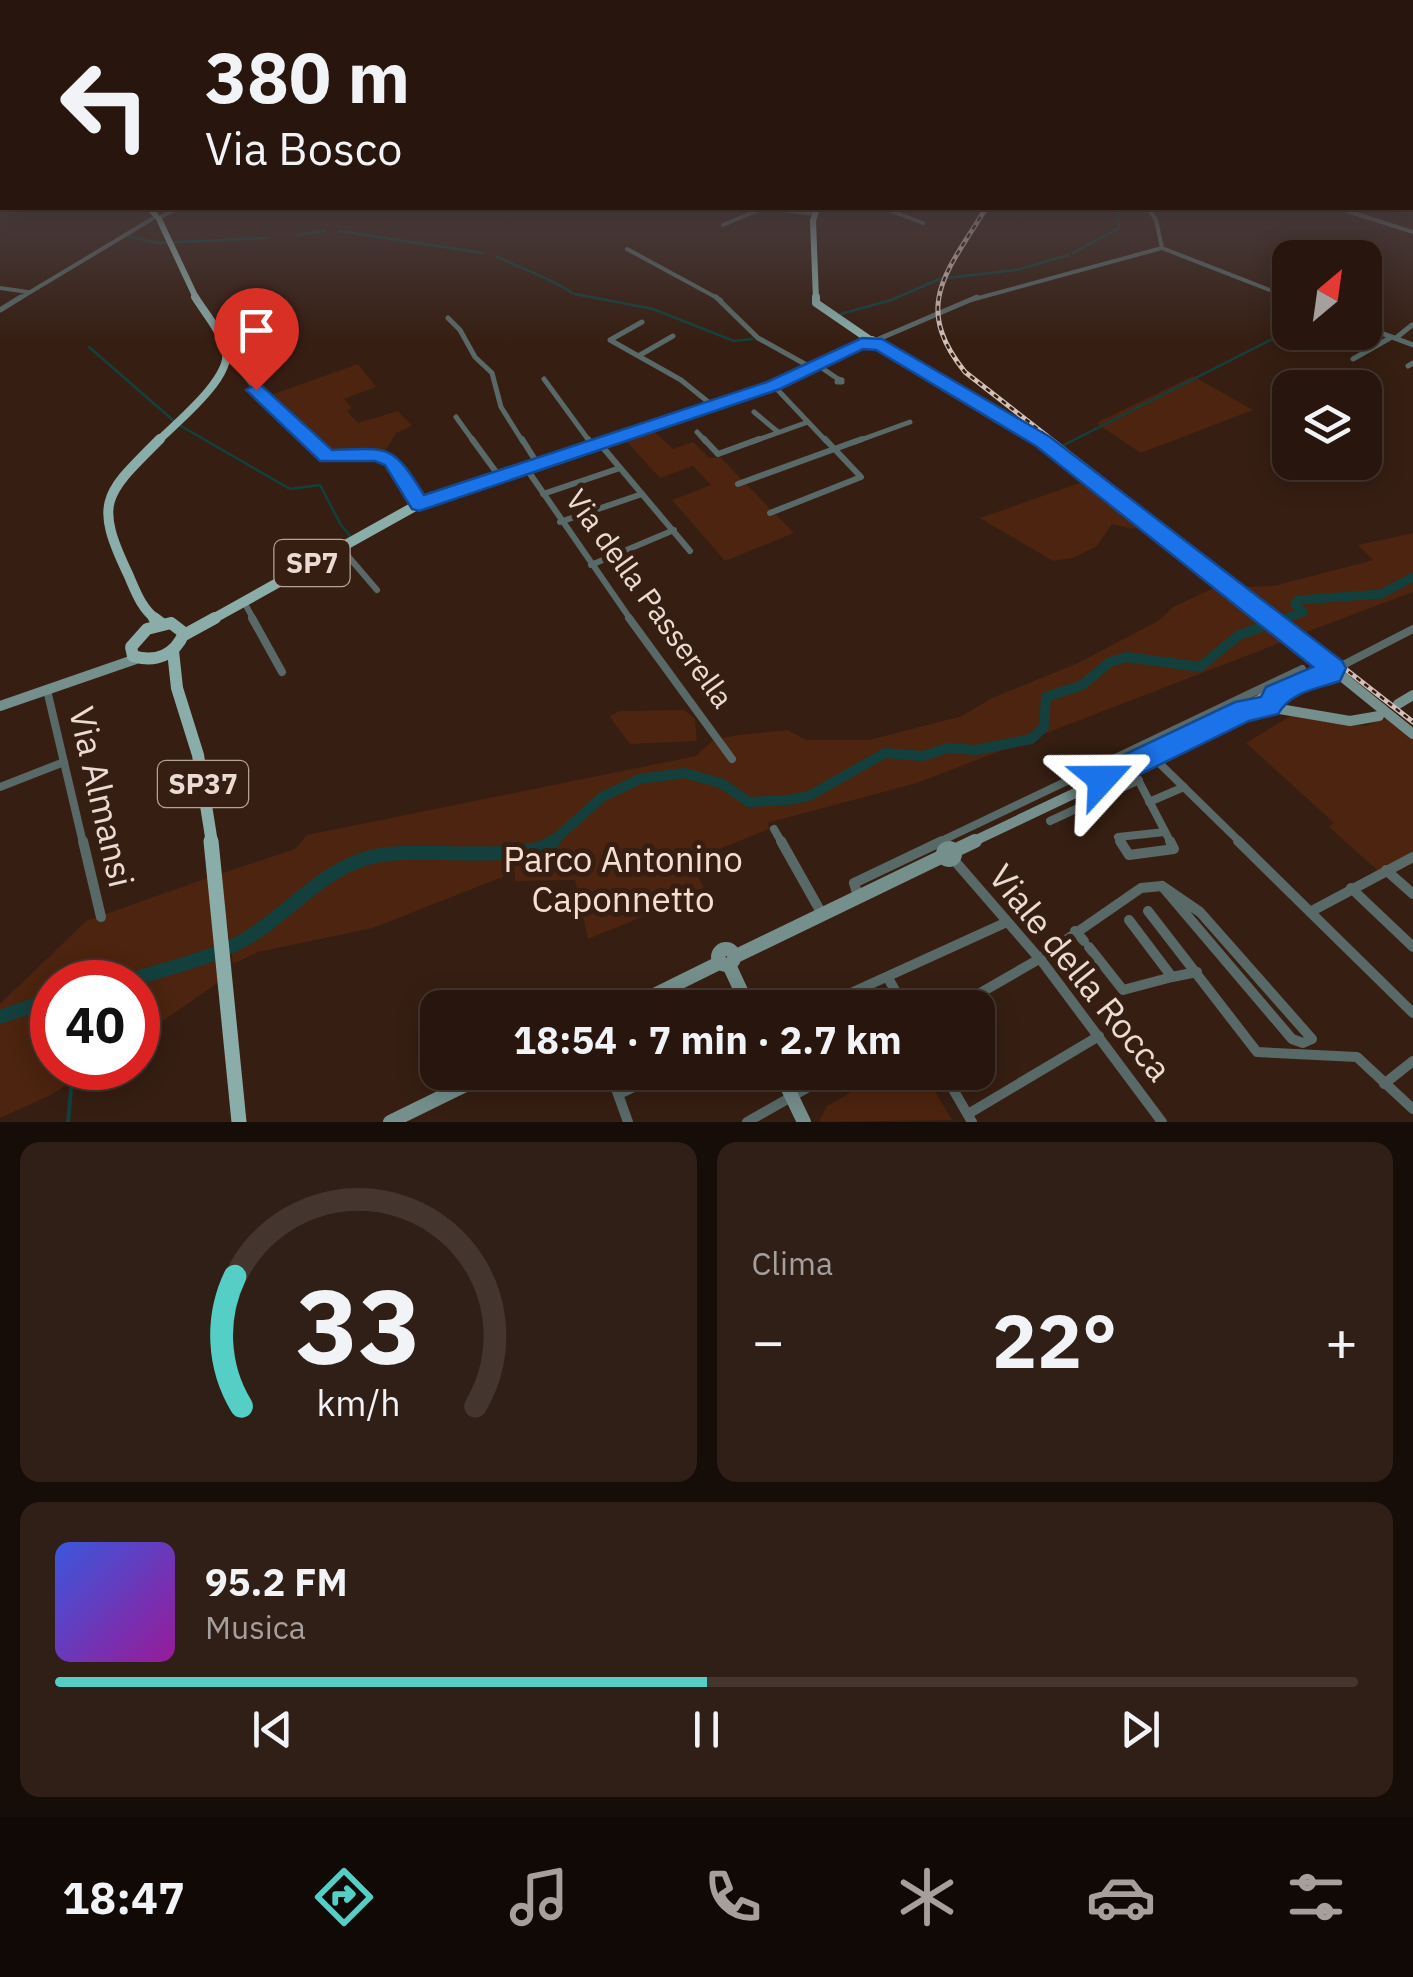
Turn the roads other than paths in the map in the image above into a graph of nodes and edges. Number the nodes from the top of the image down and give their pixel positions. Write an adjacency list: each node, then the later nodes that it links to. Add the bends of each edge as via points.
1 (123, 237): 9 (street)
2 (168, 237): 53 (main road, via 227,356 219,379 123,476 106,508 108,533)
3 (815, 237): 17 (main road, via 816,303)
4 (1160, 237): 5 (street)
5 (1162, 248): 8 (street); 17 (street, via 980,296)
6 (627, 249): 23 (street, via 726,303 758,338)
7 (0, 288): 9 (street)
8 (1272, 291)
9 (30, 292): 10 (street)
10 (0, 310)
11 (448, 318): 36 (street, via 492,373 501,407)
12 (642, 322): 20 (street, via 610,340)
13 (1412, 324): 16 (street)
14 (1382, 334): 16 (street)
15 (673, 336): 20 (street)
16 (1393, 338): 18 (street); 21 (street)
17 (868, 344): 19 (street); 23 (main road, SP7)
18 (1413, 345)
19 (888, 350): 63 (main road, via 1043,442 1304,643)
20 (638, 356): 27 (street)
21 (1352, 359)
22 (234, 362): 44 (street, via 327,456 386,457)
23 (816, 367): 25 (street); 26 (main road, SP7)
24 (544, 379): 34 (street)
25 (838, 380)
26 (773, 386): 27 (main road, SP7); 30 (street)
27 (712, 405): 34 (main road, SP7)
28 (754, 412): 33 (street)
29 (456, 417): 39 (street)
30 (808, 422): 33 (street); 35 (street)
31 (910, 422): 35 (street)
32 (697, 432): 33 (street, via 715,455)
33 (779, 432)
34 (596, 444): 36 (main road, SP7); 38 (street)
35 (833, 447): 40 (street); 41 (street)
36 (538, 464): 37 (main road, SP7)
37 (526, 468): 39 (main road, SP7); 42 (street, Via della Passerella)
38 (620, 468): 42 (street); 43 (street)
39 (500, 476): 44 (main road, SP7)
40 (861, 476): 45 (street)
41 (738, 484)
42 (543, 494): 46 (street, Via della Passerella)
43 (642, 494): 46 (street); 47 (street)
44 (419, 504): 48 (main road, SP7)
45 (770, 513)
46 (560, 522): 50 (street, Via della Passerella)
47 (674, 530): 49 (street); 50 (street)
48 (340, 547): 51 (street); 52 (main road, SP7)
49 (690, 551)
50 (591, 565): 75 (street, Via della Passerella)
51 (377, 590)
52 (244, 601): 56 (main road, SP7); 64 (street)
53 (144, 611): 54 (main road); 57 (main road)
54 (162, 624): 56 (main road); 57 (main road)
55 (1413, 629): 61 (street)
56 (182, 630): 58 (main road)
57 (141, 633): 59 (main road)
58 (173, 651): 60 (main road); 65 (main road, SP37)
59 (133, 653): 60 (main road); 62 (main road)
60 (154, 660): 65 (main road)
61 (1345, 664)
62 (106, 666): 66 (street)
63 (1320, 670): 68 (main road); 73 (main road, via 1363,691); 92 (street, via 854,883)
64 (282, 672)
65 (174, 674): 124 (main road, SP37, via 201,770)
66 (47, 689): 70 (street); 76 (street, Via Almansi)
67 (1413, 695): 69 (main road)
68 (1267, 701): 71 (main road); 72 (main road, via 1350,721)
69 (1398, 704)
70 (0, 706)
71 (1244, 710): 74 (street)
72 (1379, 716)
73 (1413, 734)
74 (1154, 758): 77 (main road); 79 (street)
75 (732, 759)
76 (64, 762): 80 (street); 96 (street, Via Almansi)
77 (1131, 766): 78 (street); 85 (main road)
78 (1139, 780): 81 (street); 82 (street)
79 (1184, 787): 81 (street); 93 (street)
80 (0, 788)
81 (1150, 802): 84 (street)
82 (1050, 821)
83 (774, 829): 95 (street)
84 (1165, 832): 84 (street, via 1118,837 1129,855 1174,848)
85 (950, 855): 92 (main road); 97 (street, Viale della Rocca)
86 (1413, 856): 87 (street)
87 (1386, 870): 89 (street); 91 (street)
88 (1162, 886): 90 (street); 100 (street, via 1197,909); 101 (street)
89 (1351, 888): 93 (street); 99 (street)
90 (1134, 894): 94 (street); 104 (street)
91 (1413, 894)
92 (858, 897): 95 (main road)
93 (1310, 912): 112 (street)
94 (1122, 913): 98 (street); 105 (street)
95 (822, 914): 103 (street)
96 (101, 916)
97 (1007, 922): 102 (street, Viale della Rocca); 106 (street)
98 (1075, 930): 102 (street); 105 (street, via 1123,990)
99 (1413, 947)
100 (1234, 950): 101 (street); 101 (street, via 1312,1040 1292,1039)
101 (1222, 957)
102 (1039, 958): 111 (street); 113 (street, Viale della Rocca)
103 (728, 961): 107 (main road); 108 (main road)
104 (1197, 972): 105 (street); 115 (street, via 1257,1052 1357,1057)
105 (1172, 977)
106 (888, 978): 109 (street); 110 (street)
107 (666, 990)
108 (740, 990)
109 (860, 990)
110 (895, 990)
111 (985, 990)
112 (1413, 1014)
113 (1099, 1036): 127 (street); 134 (street, Viale della Rocca)
114 (1413, 1060): 115 (street)
115 (1384, 1084): 125 (street)
116 (462, 1090): 126 (main road)
117 (617, 1090): 122 (street)
118 (627, 1090): 122 (street)
119 (789, 1090): 123 (main road)
120 (803, 1090): 123 (street)
121 (954, 1090): 127 (street)
122 (618, 1094): 131 (street)
123 (792, 1096): 132 (street); 133 (main road)
124 (236, 1098): 128 (main road); 129 (main road, SP37)
125 (1413, 1109)
126 (418, 1116): 130 (main road)
127 (970, 1118)
128 (231, 1122)
129 (239, 1122)
130 (390, 1122)
131 (628, 1122)
132 (747, 1122)
133 (804, 1122)
134 (1162, 1122)

